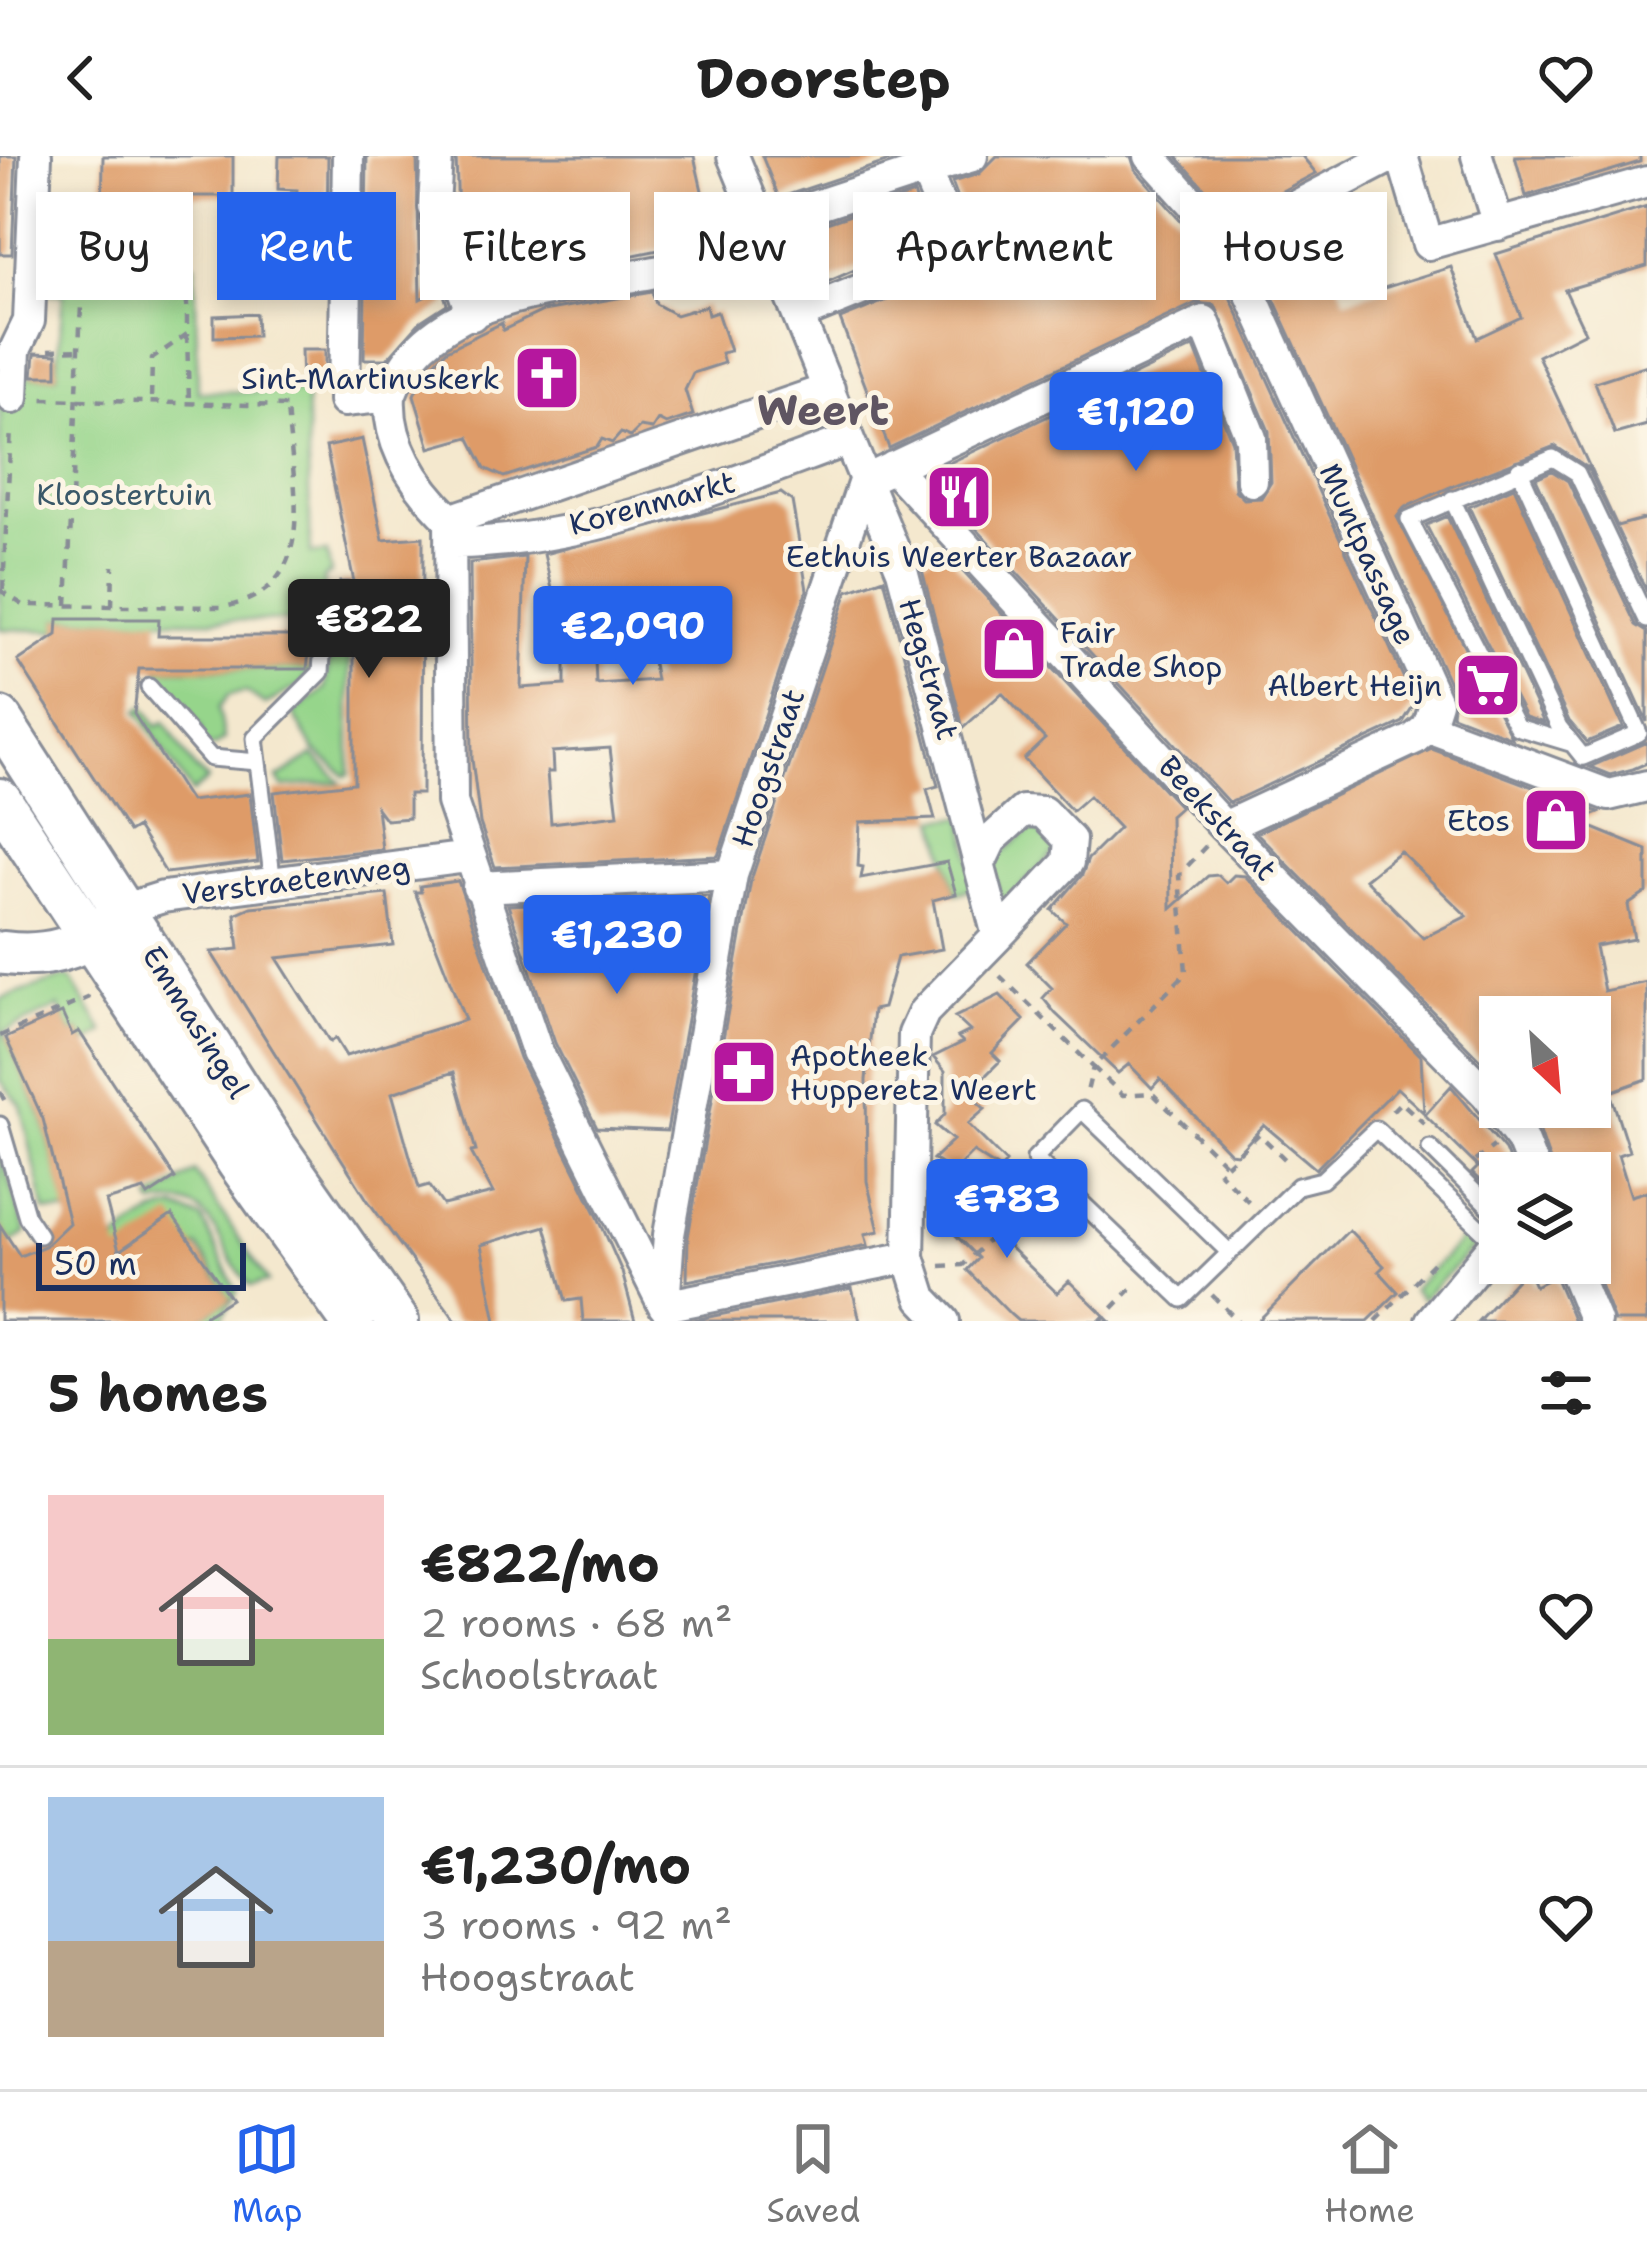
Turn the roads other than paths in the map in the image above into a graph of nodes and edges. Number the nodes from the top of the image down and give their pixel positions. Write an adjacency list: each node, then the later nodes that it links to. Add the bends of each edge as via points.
1 (35, 156): 26 (street, via 29,321 15,350)
2 (348, 156): 25 (street, via 344,401)
3 (436, 156): 21 (street, via 434,207)
4 (733, 156): 12 (street, Hegstraat)
5 (972, 156): 10 (street)
6 (1150, 156): 13 (street, Muntpassage)
7 (1392, 156): 14 (street)
8 (1402, 156): 16 (street, via 1428,244)
9 (1477, 156): 16 (street)
10 (925, 170): 15 (street); 22 (street, via 949,226 949,247)
11 (1647, 182): 16 (street)
12 (748, 192)
13 (1182, 192)
14 (1331, 192)
15 (829, 208)
16 (1498, 225)
17 (654, 273): 21 (street, via 512,297)
18 (793, 300): 22 (street, Hegstraat)
19 (1246, 300): 20 (street, Muntpassage)
20 (1248, 307): 23 (street); 38 (street, Muntpassage, via 1436,703)
21 (472, 315): 25 (street, via 400,364)
22 (799, 315): 24 (street, Hegstraat)
23 (1204, 321): 28 (street); 30 (street, via 1251,438)
24 (829, 389): 27 (street, Hegstraat); 33 (street, Korenmarkt)
25 (390, 396): 33 (street, via 388,423 403,458)
26 (13, 398)
27 (848, 440): 31 (street, Hegstraat); 33 (street, Korenmarkt, via 661,506 485,543)
28 (893, 467): 31 (street); 43 (street, Beekstraat)
29 (1519, 469): 32 (lane); 35 (lane, via 1553,458 1577,473); 39 (lane, via 1640,733 1583,757)
30 (1252, 481)
31 (864, 482): 45 (street, Hegstraat, via 909,593); 46 (street, Hoogstraat)
32 (1452, 499): 39 (lane); 39 (lane, via 1409,519 1460,623 1472,632 1517,727)
33 (450, 531): 44 (street, via 452,802)
34 (326, 596): 40 (lane, via 321,672 255,738)
35 (1647, 620)
36 (149, 687): 40 (lane, via 211,758)
37 (0, 719): 49 (street, Emmasingel)
38 (1428, 727): 41 (street, via 1609,795); 43 (street)
39 (1573, 744)
40 (258, 762): 47 (lane)
41 (1647, 785)
42 (0, 800): 50 (street, Emmasingel)
43 (1224, 827): 55 (street, Beekstraat, via 1486,1094)
44 (468, 856): 47 (street, Verstraetenweg); 48 (street)
45 (981, 861): 51 (street, Hegstraat); 51 (street, via 1022,811 1043,812 1070,840 1068,862)
46 (732, 875): 48 (street); 64 (street, Hoogstraat, via 669,1235)
47 (273, 887): 49 (street, Verstraetenweg, via 163,897)
48 (478, 887): 64 (street, via 537,1051)
49 (125, 909): 50 (street); 66 (street, Emmasingel)
50 (80, 923): 52 (street, via 26,930); 65 (street, Emmasingel)
51 (998, 936): 63 (street, via 916,1023)
52 (2, 954)
53 (0, 1125): 58 (lane)
54 (1430, 1148): 56 (lane)
55 (1527, 1152)
56 (1479, 1214)
57 (1479, 1223): 59 (lane, via 1376,1129 1322,1180 1298,1186)
58 (39, 1235)
59 (1229, 1252): 59 (lane, via 1182,1299 1035,1158 1082,1110)
60 (1479, 1269): 67 (street)
61 (1479, 1276): 68 (street)
62 (1579, 1284): 69 (street)
63 (920, 1294): 64 (street)
64 (665, 1314)
65 (352, 1321)
66 (397, 1321)
67 (1431, 1321)
68 (1451, 1321)
69 (1594, 1321)

